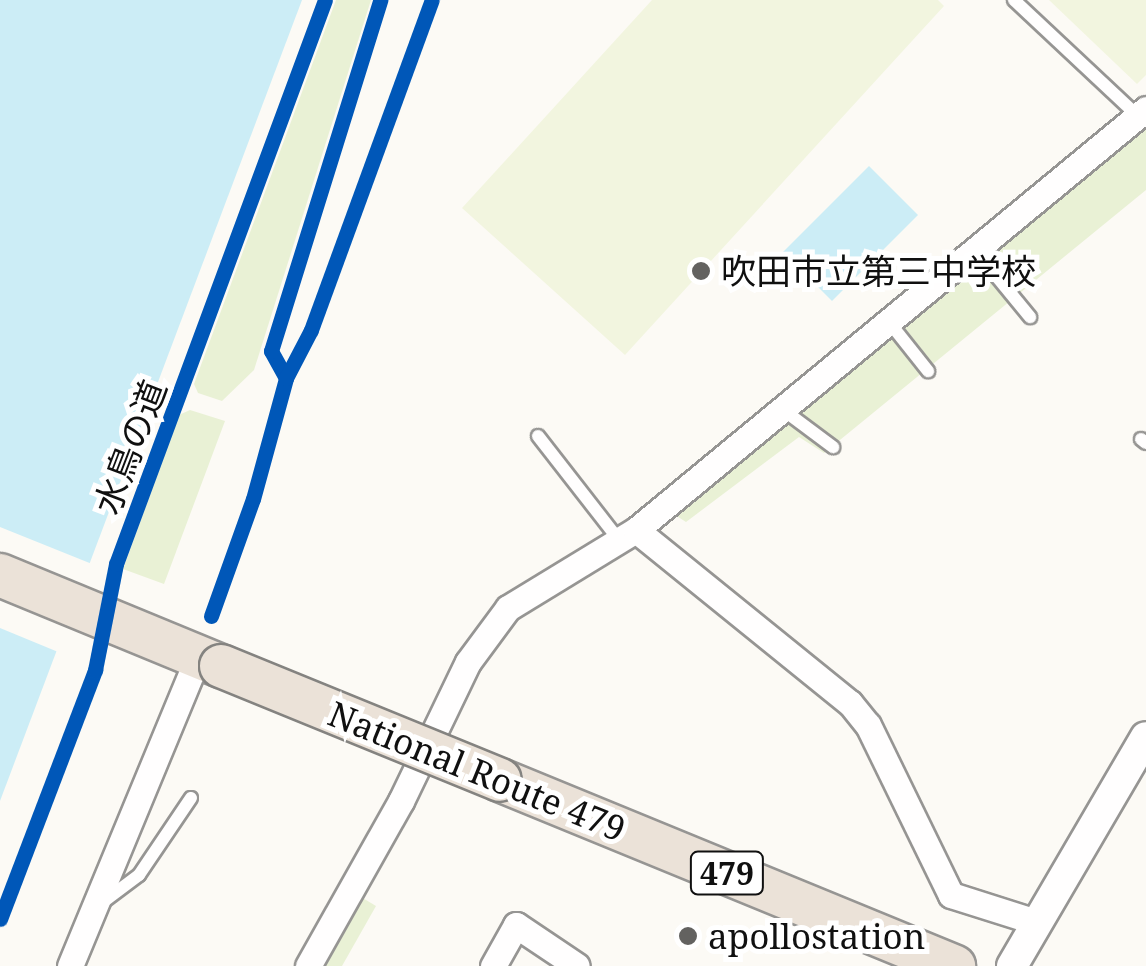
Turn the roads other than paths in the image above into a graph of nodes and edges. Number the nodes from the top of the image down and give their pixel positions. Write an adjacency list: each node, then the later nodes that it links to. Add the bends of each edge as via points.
1 (1014, 0): 2 (lane)
2 (1142, 113): 3 (street)
3 (975, 250): 4 (lane); 5 (street)
4 (1030, 318)
5 (889, 322): 6 (lane); 7 (street)
6 (928, 372)
7 (782, 409): 9 (lane); 10 (street)
8 (538, 436): 10 (lane)
9 (833, 447)
10 (627, 535): 16 (street, via 868,725 952,896); 18 (street, via 508,608 468,662 401,801)
11 (0, 575): 12 (highway, National Route 479 / 479)
12 (199, 657): 15 (street); 21 (highway, National Route 479 / 479, bridge)
13 (1143, 749): 16 (street)
14 (191, 798): 15 (lane, via 139,874)
15 (95, 908): 17 (street)
16 (1036, 922): 22 (street)
17 (70, 966)
18 (308, 966)
19 (493, 966): 20 (street, via 516,925)
20 (577, 966)
21 (954, 966)
22 (1012, 966)

